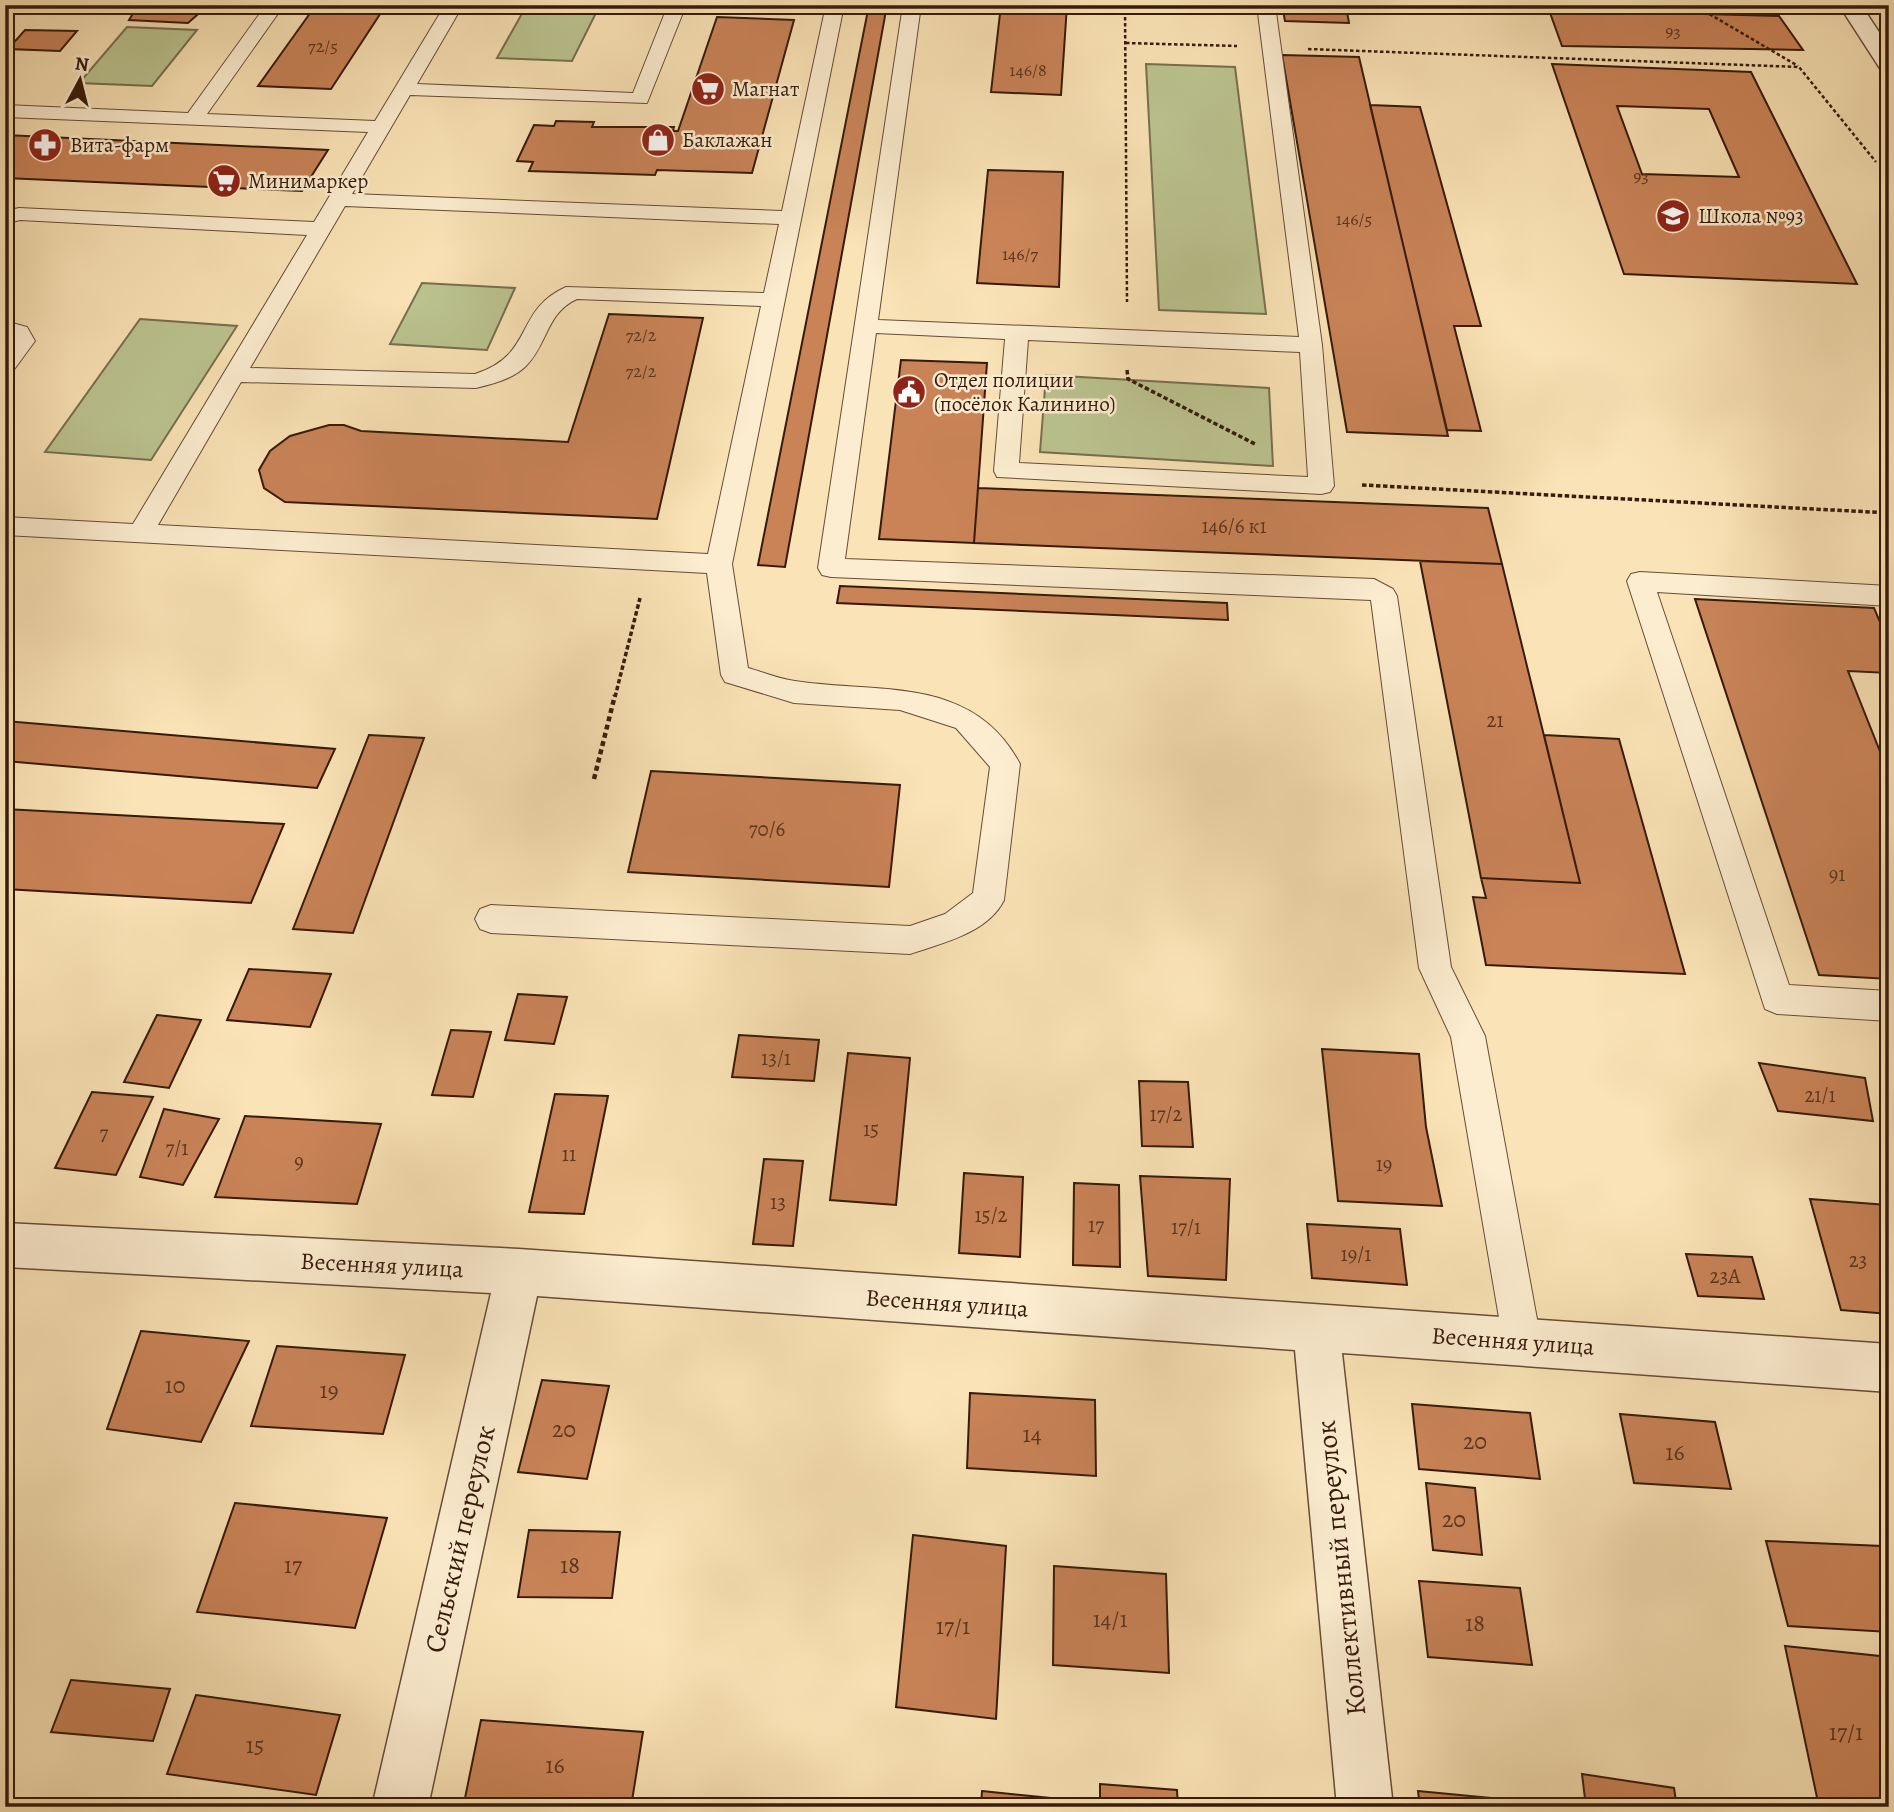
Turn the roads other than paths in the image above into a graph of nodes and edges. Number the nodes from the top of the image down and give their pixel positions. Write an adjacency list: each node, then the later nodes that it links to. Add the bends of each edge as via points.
1 (275, 5): 11 (lane)
2 (454, 5): 9 (lane)
3 (677, 5): 9 (lane, via 640,99)
4 (835, 5): 15 (lane)
5 (912, 5): 18 (lane)
6 (1266, 5): 21 (lane)
7 (1850, 5): 8 (street)
8 (1889, 65)
9 (404, 89): 12 (lane)
10 (5, 111): 11 (lane)
11 (193, 118): 12 (lane)
12 (382, 127): 13 (lane)
13 (338, 200): 15 (lane); 16 (lane)
14 (5, 218): 16 (lane, via 19,214)
15 (791, 219): 17 (lane)
16 (321, 229): 23 (lane)
17 (774, 300): 23 (lane, via 574,292 555,298 519,361 475,381); 26 (lane)
18 (867, 326): 20 (lane); 33 (lane, via 831,568 1374,589 1384,596 1436,968 1468,1036)
19 (5, 328): 22 (lane, via 19,332 24,341)
20 (1017, 332): 21 (lane); 21 (lane, via 1006,471 1321,486)
21 (1311, 345)
22 (5, 366)
23 (236, 375): 25 (lane)
24 (5, 526): 25 (lane)
25 (140, 533): 26 (lane)
26 (719, 565): 28 (lane, via 734,675 794,692 900,698 966,720 1005,764 988,900 956,925 911,940)
27 (1889, 596): 29 (lane, via 1640,581 1777,999)
28 (491, 919)
29 (1889, 1006)
30 (5, 1245): 31 (street, Весенняя улица)
31 (519, 1272): 32 (street, Весенняя улица); 35 (street, Сельский переулок)
32 (1315, 1330): 33 (street, Весенняя улица); 36 (street, Коллективный переулок)
33 (1522, 1341): 34 (street, Весенняя улица)
34 (1889, 1368)
35 (400, 1807)
36 (1366, 1807)

